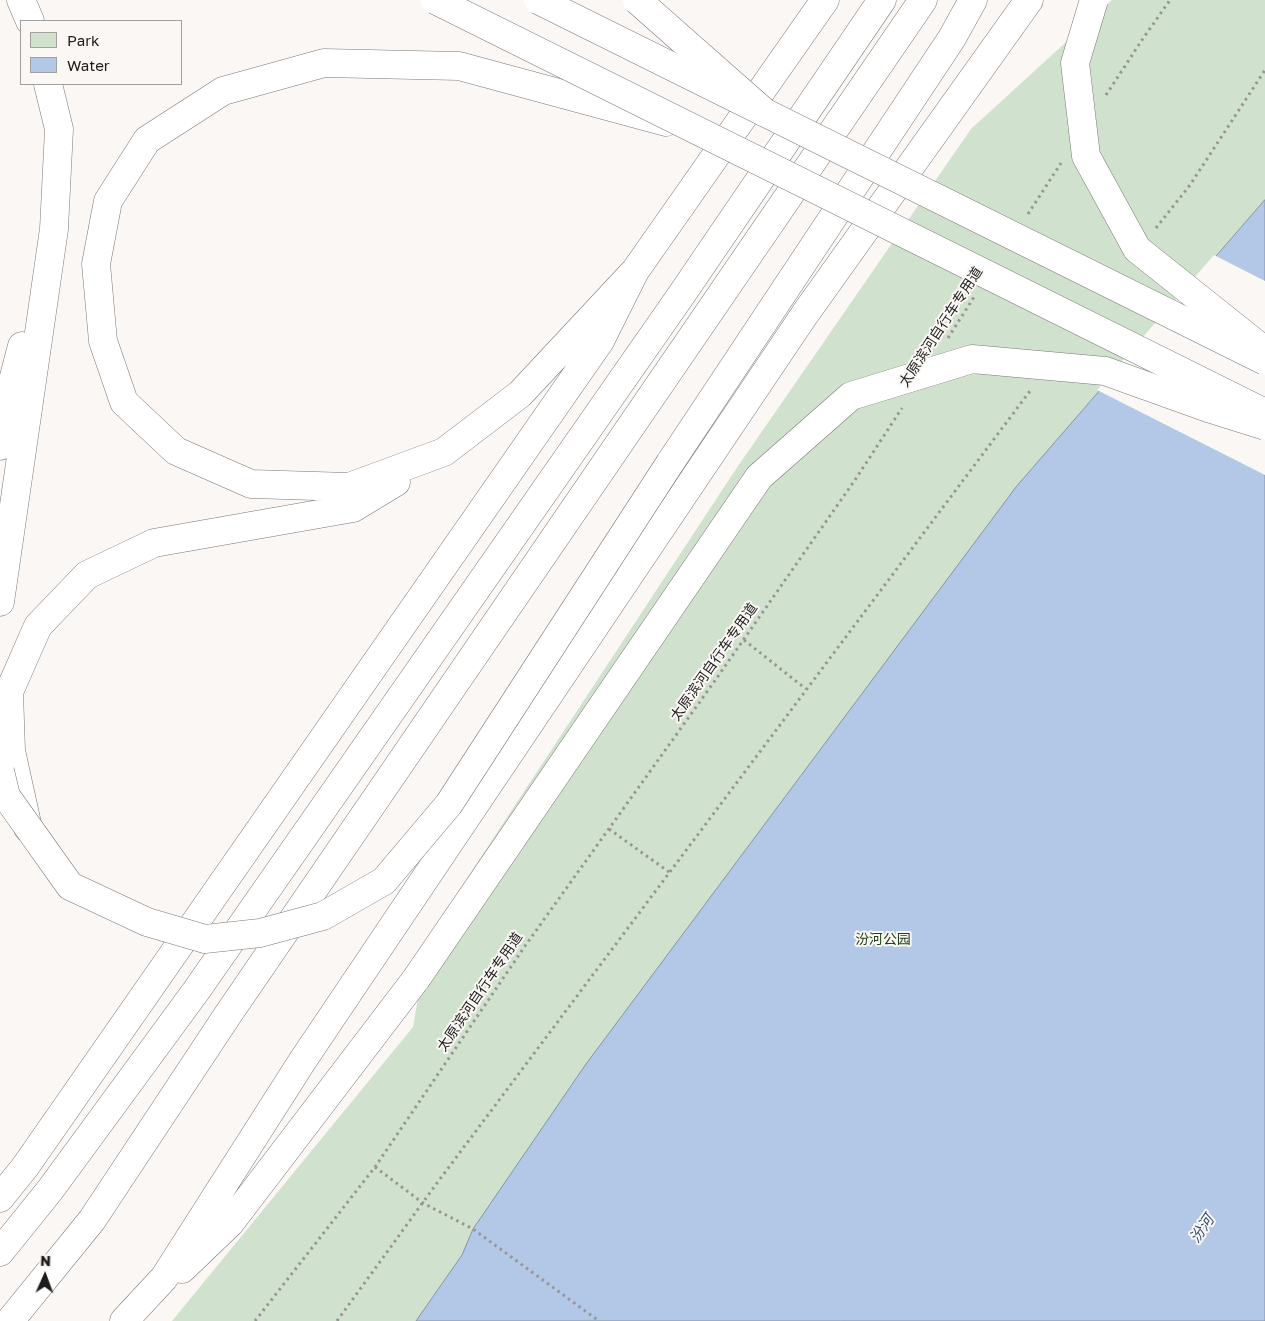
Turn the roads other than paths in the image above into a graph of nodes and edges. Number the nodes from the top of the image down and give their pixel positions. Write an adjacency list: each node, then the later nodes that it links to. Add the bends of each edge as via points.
1 (20, 0): 11 (main road)
2 (435, 0): 14 (main road, bridge)
3 (538, 0): 13 (main road, bridge)
4 (637, 0): 13 (main road, bridge)
5 (825, 0): 16 (main road)
6 (882, 0): 27 (main road, via 682,294 207,975 50,1190)
7 (923, 0): 28 (main road, via 228,1013 92,1220)
8 (973, 0): 25 (main road, bridge, via 952,38 449,804 384,881 323,916 260,933 205,939 147,922 70,886)
9 (1029, 0): 29 (main road, via 794,330 303,1060 164,1278)
10 (1094, 0): 17 (main road, bridge, via 1075,64 1086,156 1137,249)
11 (30, 20)
12 (48, 85): 15 (main road, via 59,130)
13 (764, 112): 18 (main road, bridge)
14 (702, 133): 19 (main road, bridge); 22 (main road, bridge, via 459,66 324,62 223,91 147,140 108,201 96,264 103,341 124,402 176,451 251,484 349,486)
15 (54, 229): 21 (main road, via 11,388); 23 (main road)
16 (634, 272): 22 (main road, via 520,394); 26 (main road, via 600,341 26,1167)
17 (1265, 351)
18 (1265, 361)
19 (1265, 413)
20 (1265, 426): 30 (main road, bridge, via 1105,371 972,359 851,396 759,477 416,978 230,1222)
21 (0, 446)
22 (444, 452): 25 (main road, via 353,508 154,543 87,575 38,626 9,692 11,751)
23 (0, 602)
24 (0, 771): 25 (main road, bridge, via 6,796)
25 (29, 829)
26 (0, 1198)
27 (0, 1252)
28 (10, 1321)
29 (124, 1321)
30 (128, 1321)

